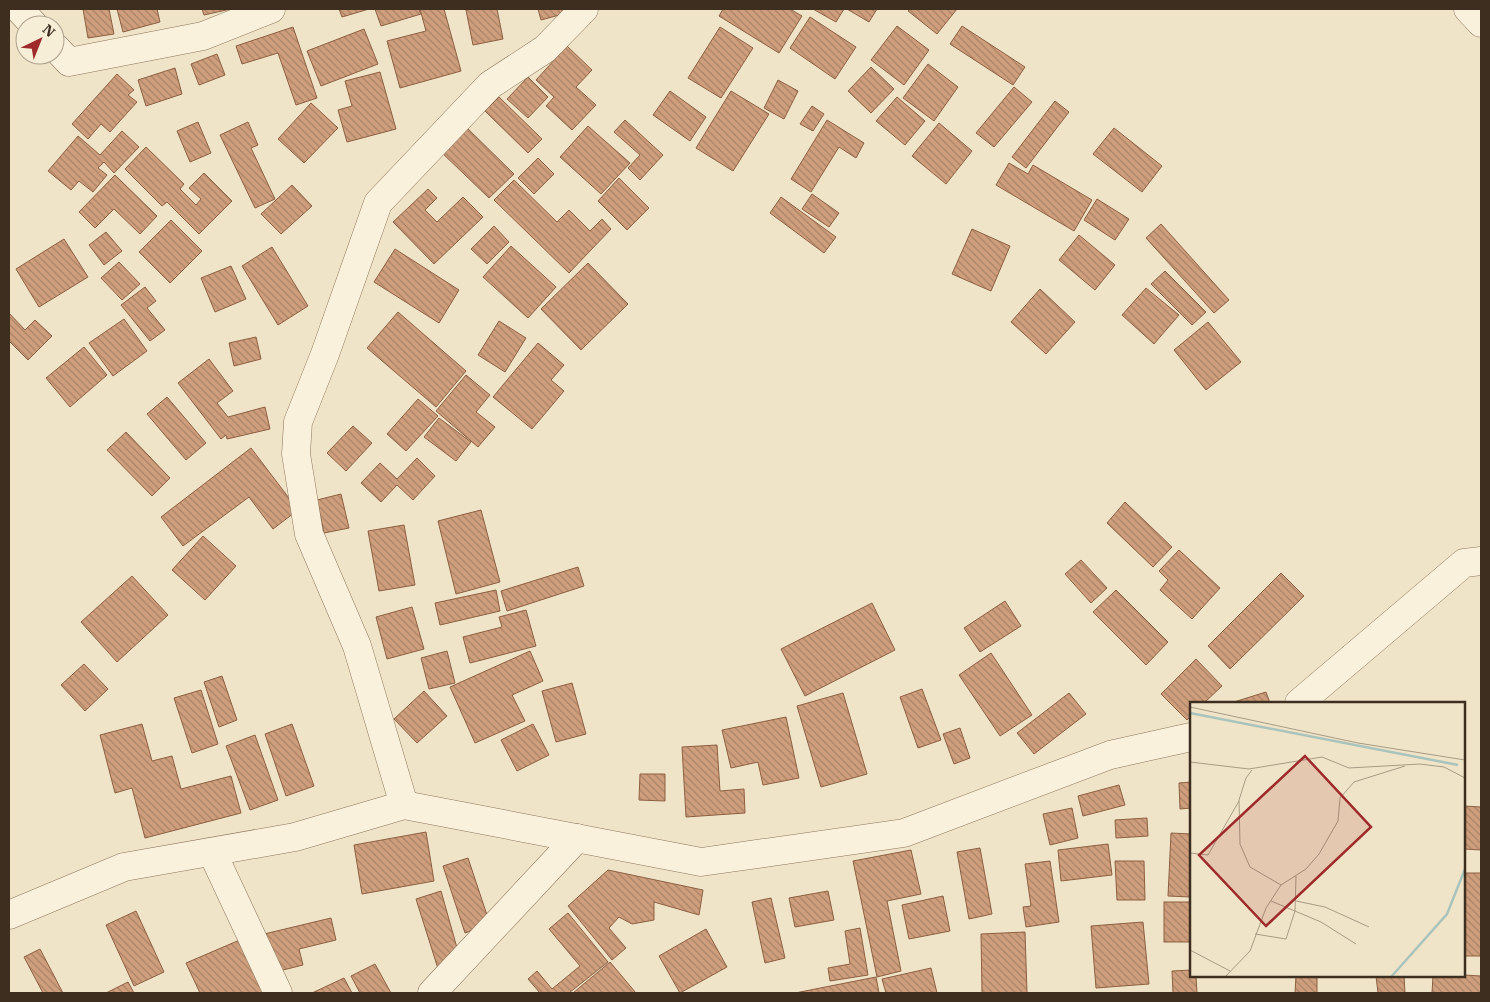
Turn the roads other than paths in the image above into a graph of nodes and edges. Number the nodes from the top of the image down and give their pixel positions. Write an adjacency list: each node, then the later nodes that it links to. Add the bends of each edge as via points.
1 (271, 9): 5 (street, via 203,36 69,62)
2 (584, 9): 9 (street, via 545,49 490,85 378,203 298,422 296,454 309,534 357,646)
3 (1468, 9): 4 (street)
4 (1481, 22)
5 (65, 58)
6 (1481, 561): 7 (street, via 1464,563)
7 (1300, 702)
8 (1190, 737): 10 (street, via 1110,755 904,833 701,862)
9 (404, 805): 10 (street); 11 (street, via 295,837)
10 (577, 838): 14 (street)
11 (212, 852): 12 (street, via 124,867); 13 (street)
12 (9, 915)
13 (278, 993)
14 (432, 993)

